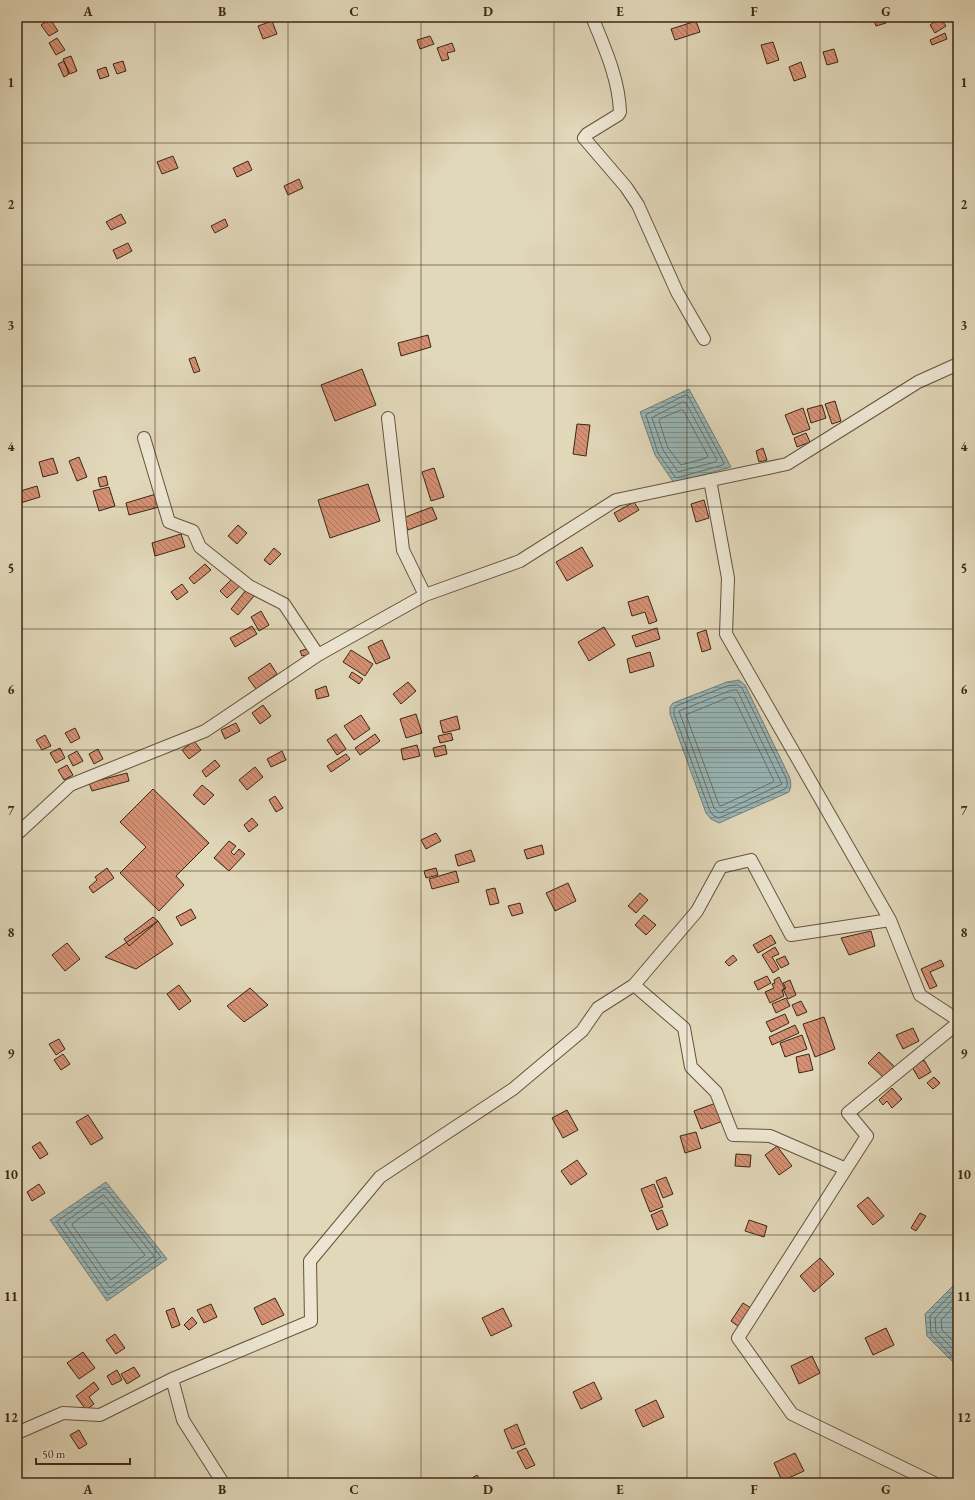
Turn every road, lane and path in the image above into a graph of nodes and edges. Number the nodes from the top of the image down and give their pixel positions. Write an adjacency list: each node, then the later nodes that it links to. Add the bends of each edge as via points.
1 (592, 17): 2 (street, via 615,80 620,112 586,134 584,138 638,205 677,292)
2 (704, 339)
3 (958, 364): 6 (street, via 918,382 787,464)
4 (388, 418): 7 (street, via 403,550)
5 (144, 438): 8 (street, via 169,522 193,531 200,547 249,586 284,604)
6 (710, 480): 7 (street, via 616,500 520,561); 10 (street, via 728,578 726,634)
7 (425, 595): 8 (street)
8 (318, 655): 9 (street, via 205,731 70,785)
9 (17, 834)
10 (890, 920): 11 (street, via 791,935 750,860 721,868 697,911); 12 (street, via 920,995)
11 (634, 985): 14 (street, via 684,1028 691,1067 716,1092 733,1135 770,1136); 15 (street, via 598,1008 582,1031 513,1089 380,1177 310,1260 311,1321)
12 (958, 1020)
13 (958, 1023): 14 (street, via 848,1113 867,1136)
14 (846, 1169): 18 (street, via 738,1338 792,1414)
15 (172, 1379): 16 (street, via 100,1415 63,1413); 17 (street, via 183,1420)
16 (17, 1434)
17 (223, 1483)
18 (934, 1483)

